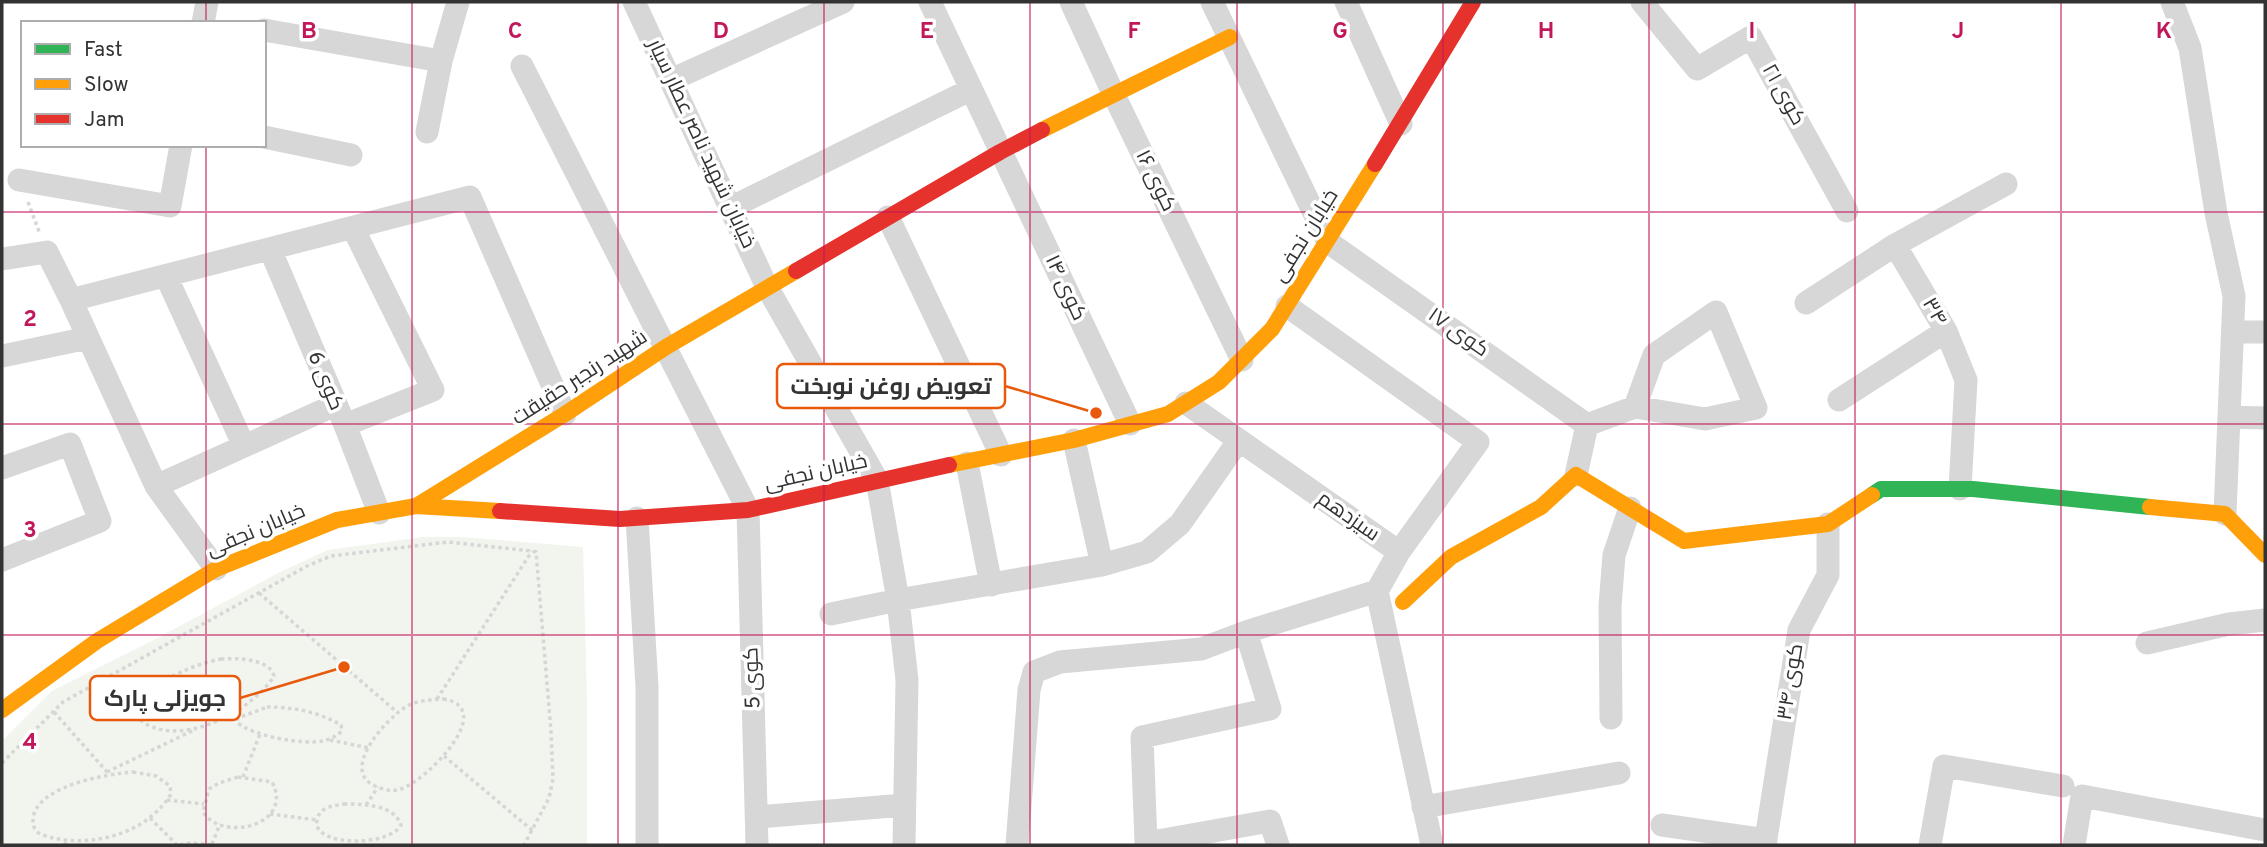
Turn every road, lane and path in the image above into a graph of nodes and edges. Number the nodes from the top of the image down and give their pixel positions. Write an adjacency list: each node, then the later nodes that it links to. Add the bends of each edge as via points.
1 (458, 2): 13 (street)
2 (634, 2): 15 (street, خیابان شهید ناصر عطار سیار)
3 (843, 2): 15 (street)
4 (930, 2): 16 (street, کوی ۱۴)
5 (1071, 2): 17 (street, کوی ۱۶)
6 (1212, 2): 12 (street)
7 (1346, 2): 18 (street)
8 (1642, 2): 27 (street, کوی ۲۱, via 1697,69 1751,37)
9 (2172, 2): 41 (street, via 2190,48 2234,296)
10 (1472, 3): 18 (street, خیابان نجفی)
11 (266, 30): 13 (street)
12 (1230, 37): 17 (street, شهید رنجبر حقیقت); 30 (street)
13 (441, 61): 19 (street)
14 (522, 66): 44 (street)
15 (671, 80): 26 (street, خیابان شهید ناصر عطار سیار)
16 (971, 90): 22 (street, کوی ۱۴); 26 (street)
17 (1113, 93): 22 (street, شهید رنجبر حقیقت); 46 (street, کوی ۱۶)
18 (1401, 124): 30 (street, خیابان نجفی)
19 (427, 132)
20 (266, 137): 23 (street)
21 (181, 147): 24 (street, via 170,206)
22 (1000, 152): 28 (street, شهید رنجبر حقیقت); 54 (street, کوی ۱۴)
23 (351, 155)
24 (19, 180): 33 (path)
25 (2006, 184): 31 (street)
26 (730, 208): 36 (street, خیابان شهید ناصر عطار سیار)
27 (1847, 211)
28 (888, 217): 36 (street, شهید رنجبر حقیقت); 59 (street)
29 (353, 228): 32 (street); 50 (street, via 470,197); 51 (street, via 433,390)
30 (1328, 242): 39 (street, خیابان نجفی); 55 (street, کوی ۱۷)
31 (1895, 245): 38 (street); 40 (street, ۳۴)
32 (270, 249): 35 (street); 51 (street, کوی 6)
33 (47, 253): 34 (street); 37 (street)
34 (2, 259)
35 (166, 276): 37 (street); 58 (street)
36 (768, 287): 44 (street, شهید رنجبر حقیقت); 63 (street, خیابان شهید ناصر عطار سیار)
37 (71, 300): 43 (street)
38 (1806, 303)
39 (1287, 306): 46 (street, خیابان نجفی); 74 (street, سیزدهم, via 1478,442)
40 (1946, 331): 47 (street); 65 (street, ۳۴, via 1966,380)
41 (2233, 332): 42 (street); 52 (street)
42 (2265, 332)
43 (88, 338): 45 (street); 64 (street)
44 (666, 347): 50 (street, شهید رنجبر حقیقت); 68 (street)
45 (2, 356)
46 (1242, 360): 48 (street, خیابان نجفی)
47 (1839, 400)
48 (1186, 403): 54 (street, خیابان نجفی, via 1168,414); 57 (street, سیزدهم)
49 (1635, 407): 49 (street, via 1654,355 1716,312 1756,408 1704,419); 55 (street)
50 (565, 414): 66 (street, شهید رنجبر حقیقت)
51 (340, 415): 58 (street); 69 (street, کوی 6)
52 (2229, 417): 53 (street); 70 (street)
53 (2265, 418)
54 (1130, 424): 56 (street, خیابان نجفی)
55 (1587, 425): 62 (street)
56 (1074, 440): 59 (street, خیابان نجفی); 77 (street)
57 (1239, 440): 74 (street, سیزدهم); 77 (street, via 1180,524 1147,552)
58 (244, 446): 64 (street)
59 (1001, 456): 60 (street, خیابان نجفی)
60 (967, 463): 63 (street, خیابان نجفی); 79 (street)
61 (2, 468): 76 (street, via 70,444 100,521)
62 (1576, 475): 67 (street); 83 (street, via 1541,508 1451,557)
63 (877, 480): 68 (street, خیابان نجفی); 82 (street, خیابان شهید ناصر عطار سیار)
64 (156, 486): 78 (street)
65 (1960, 489): 70 (street); 72 (street, via 1881,489)
66 (416, 506): 69 (street, خیابان نجفی); 71 (street, خیابان نجفی)
67 (1630, 508): 72 (street, via 1684,541); 92 (street, via 1614,555)
68 (748, 510): 71 (street, خیابان نجفی); 110 (street, کوی 5)
69 (379, 513): 78 (street, خیابان نجفی, via 337,520)
70 (2225, 513): 75 (street)
71 (637, 518): 124 (street, via 647,687)
72 (1828, 524): 118 (street, کوی ۳۴, via 1828,575 1799,630)
73 (532, 551): 81 (path, via 448,542 331,556); 88 (path); 116 (path, via 536,552 552,754 550,798)
74 (1399, 552): 80 (street)
75 (2265, 555)
76 (2, 560)
77 (1102, 565): 79 (street)
78 (216, 569): 89 (street, خیابان نجفی, via 97,642)
79 (991, 585): 82 (street)
80 (1377, 591): 86 (street); 108 (street)
81 (259, 593): 90 (path, via 63,702); 91 (path)
82 (898, 600): 84 (street); 107 (street, خیابان شهید ناصر عطار سیار, via 907,680)
83 (1403, 602)
84 (831, 614)
85 (2265, 620): 87 (street)
86 (1246, 632): 127 (street, via 1201,649 1060,662 1034,672); 128 (street, via 1270,709 1142,737 1146,843 1270,821)
87 (2147, 643)
88 (437, 699): 91 (path, via 414,703); 97 (path, via 453,701 464,716)
89 (2, 710)
90 (54, 712): 98 (path); 99 (path)
91 (398, 713): 96 (path)
92 (1611, 718)
93 (211, 722): 93 (path, via 166,730 144,723 138,718 138,709 151,689 210,661 243,659 272,670 274,676 255,699); 99 (path)
94 (260, 734): 95 (path); 95 (path, via 243,728 238,718 267,707 285,707 341,724 342,731); 101 (path)
95 (329, 740): 96 (path)
96 (369, 748): 102 (path, via 361,770)
97 (444, 756): 102 (path, via 411,786 396,791); 116 (path)
98 (2, 763)
99 (108, 773): 104 (path, via 156,776 170,786); 117 (path, via 65,788 39,804 32,822 35,830)
100 (1619, 773): 108 (street)
101 (243, 777): 105 (path, via 209,789); 109 (path, via 272,782 277,797)
102 (378, 788): 106 (path)
103 (2073, 791): 115 (street); 130 (street, via 1944,766); 131 (street)
104 (167, 800): 105 (path); 111 (path)
105 (204, 804): 113 (path, via 206,817)
106 (366, 805): 112 (path, via 331,806); 119 (path, via 390,812 400,820 398,830 370,841)
107 (904, 805): 110 (street); 126 (street, خیابان شهید ناصر عطار سیار)
108 (1423, 807): 129 (street)
109 (270, 814): 112 (path); 113 (path, via 253,826)
110 (757, 817): 125 (street, کوی 5)
111 (150, 818): 117 (path, via 103,839); 121 (path)
112 (317, 820): 119 (path, via 319,832)
113 (220, 824): 122 (path)
114 (1662, 825): 118 (street)
115 (2265, 830)
116 (533, 831): 123 (path)
117 (69, 840): 120 (path)
118 (1766, 842)
119 (341, 843)
120 (64, 845)
121 (178, 845): 122 (path)
122 (211, 845)
123 (524, 845)
124 (648, 845)
125 (757, 845)
126 (904, 845)
127 (1017, 845)
128 (1278, 845)
129 (1432, 845)
130 (1930, 845)
131 (2074, 845)

